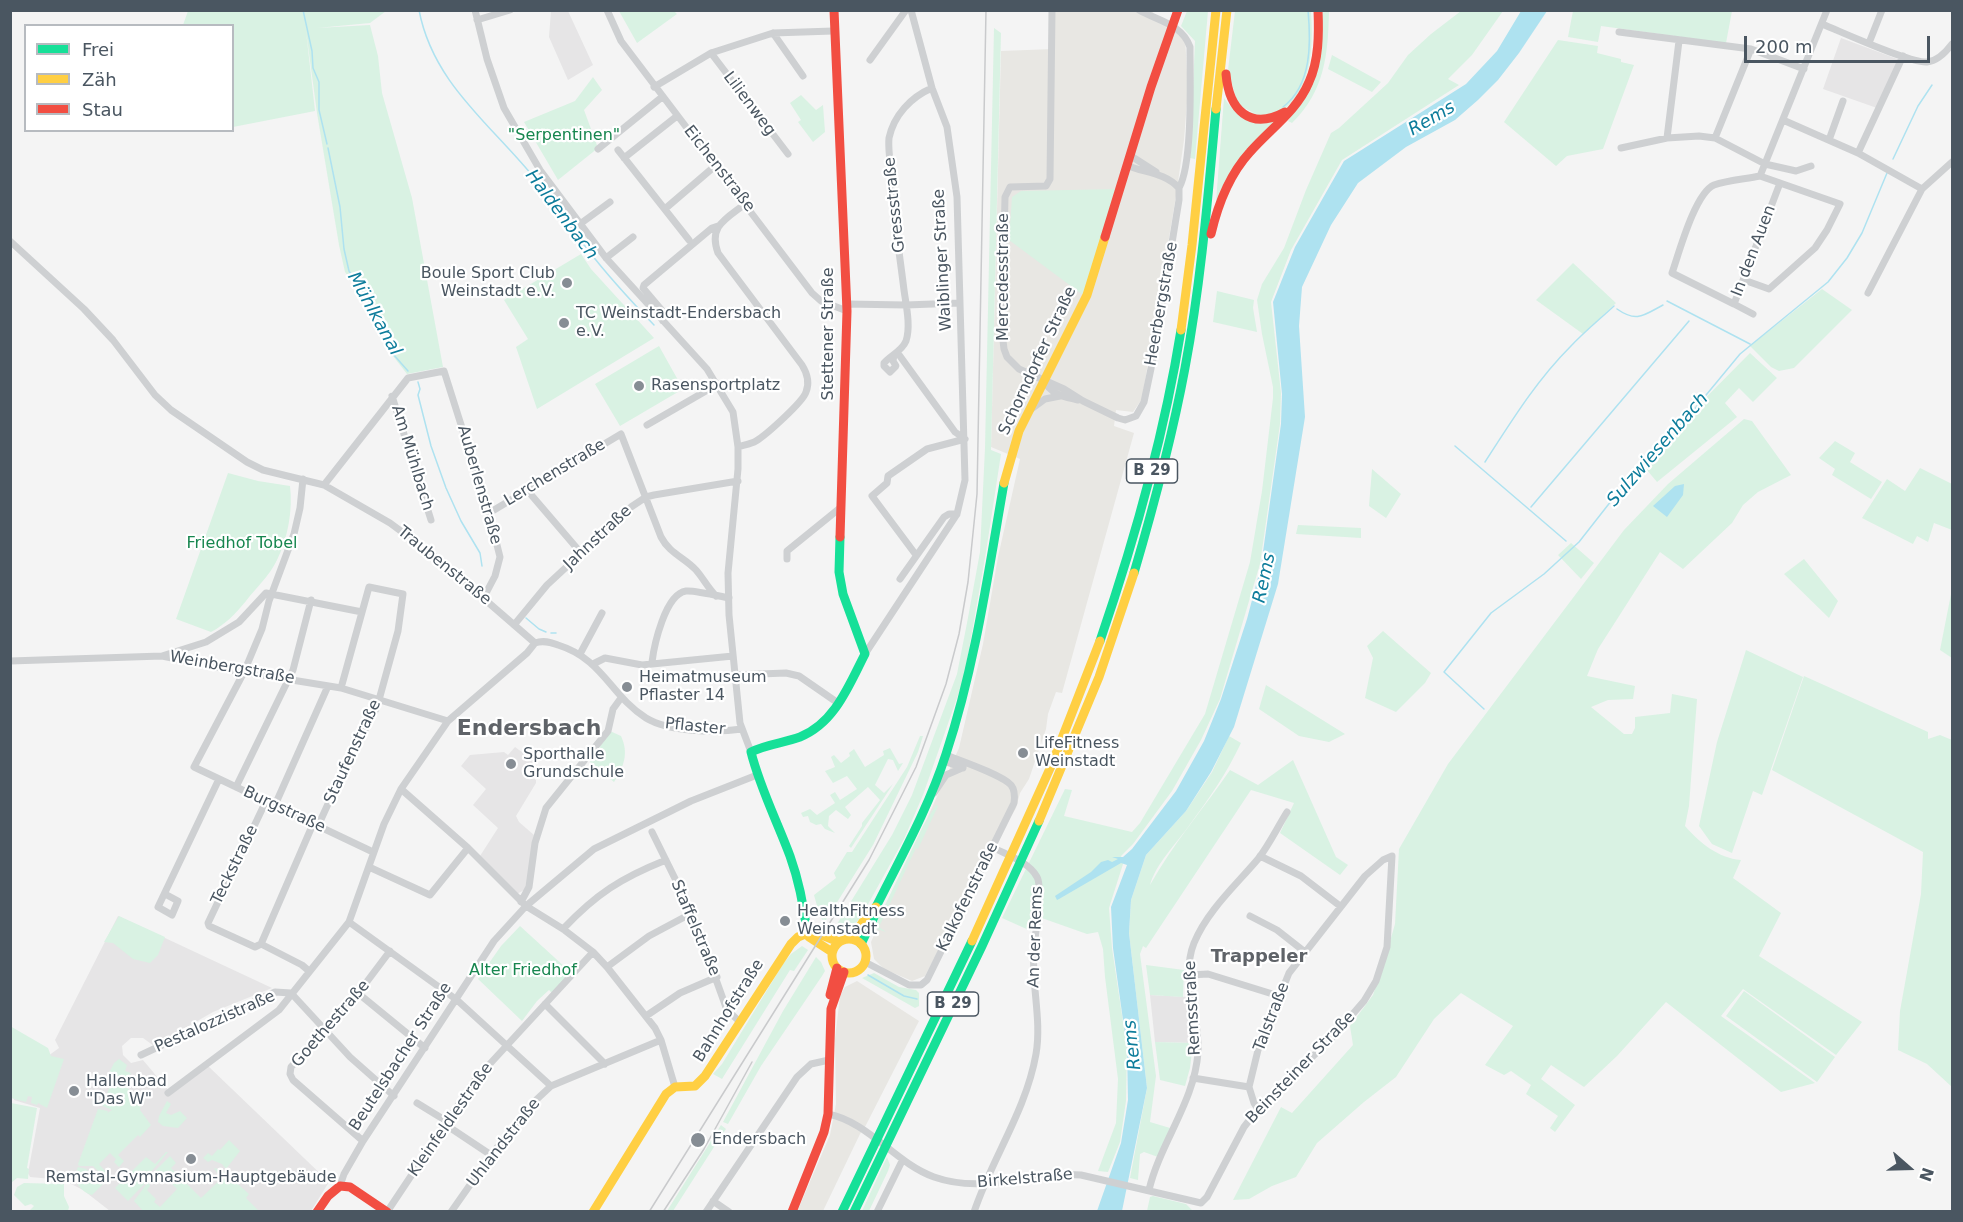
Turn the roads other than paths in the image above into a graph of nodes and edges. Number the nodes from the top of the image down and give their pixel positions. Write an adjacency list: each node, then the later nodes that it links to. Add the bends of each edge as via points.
1 (475, 10): 15 (street)
2 (510, 10): 15 (street)
3 (834, 10): 18 (main road, Stettener Straße)
4 (906, 10): 28 (street)
5 (911, 10): 32 (street, Waiblinger Straße)
6 (1052, 10): 75 (street, Mercedesstraße, via 1050,178 1046,186 1010,187 1005,197 1003,235 1004,349 1019,369)
7 (1139, 10): 17 (street)
8 (1178, 10): 17 (main road, Schorndorfer Straße)
9 (1216, 10): 204 (main road, B 29, via 1185,300 1158,447 1123,573 1061,745)
10 (1227, 10): 26 (main road, B 29)
11 (1316, 10): 26 (main road, via 1308,75 1294,103 1277,117 1253,118 1234,106); 63 (main road, via 1315,63 1309,82 1291,112 1236,168)
12 (1827, 10): 16 (street)
13 (1882, 10): 22 (street)
14 (608, 11): 31 (street, Eichenstraße, via 621,40)
15 (477, 20): 58 (street, via 504,108 540,170)
16 (1822, 24): 22 (street); 29 (street)
17 (1173, 26): 46 (main road, Schorndorfer Straße); 53 (street, via 1186,36 1190,47 1188,140 1184,178)
18 (833, 31): 20 (street); 70 (main road, Stettener Straße)
19 (1619, 32): 21 (street)
20 (772, 33): 25 (street); 30 (street)
21 (1679, 40): 24 (street); 37 (street)
22 (1869, 43): 27 (street)
23 (1953, 44): 27 (street, via 1929,61)
24 (1751, 49): 29 (street); 38 (street)
25 (711, 53): 31 (street); 44 (street, Lilienweg)
26 (1222, 56): 63 (main road, B 29)
27 (1903, 56): 43 (street)
28 (870, 60)
29 (1804, 69): 36 (street)
30 (803, 76)
31 (654, 87): 33 (street, Eichenstraße)
32 (932, 88): 67 (street, Waiblinger Straße, via 947,127 957,197); 69 (street, Gressstraße, via 918,94 905,107 889,139)
33 (662, 97): 35 (street, Eichenstraße); 41 (street)
34 (1843, 101): 39 (street)
35 (677, 116): 45 (street); 49 (street, Eichenstraße)
36 (1783, 120): 39 (street); 48 (street)
37 (1667, 138): 38 (street); 40 (street)
38 (1715, 138): 48 (street)
39 (1829, 140): 43 (street)
40 (1621, 148)
41 (598, 149)
42 (618, 150): 45 (street)
43 (1858, 153): 54 (street)
44 (788, 154)
45 (624, 158): 57 (street)
46 (1129, 161): 53 (street, via 1172,180); 75 (main road, Schorndorfer Straße, via 1087,295)
47 (1953, 162): 54 (street)
48 (1765, 164): 50 (street, via 1796,171); 51 (street)
49 (715, 166): 56 (street, Eichenstraße); 57 (street)
50 (1811, 166)
51 (1760, 176): 52 (street, In den Auen); 68 (street, In den Auen, via 1713,186 1704,192 1672,273)
52 (1780, 183): 65 (street, In den Auen); 65 (street, via 1840,204 1815,248 1769,289)
53 (1179, 188): 79 (street, Heerbergstraße, via 1155,348 1141,410 1137,417 1125,420)
54 (1922, 189): 66 (street)
55 (610, 202): 58 (street)
56 (745, 204): 59 (street); 70 (street, Eichenstraße, via 812,293 821,301)
57 (666, 208): 61 (street)
58 (580, 224): 64 (street)
59 (718, 226): 72 (street, via 644,285 665,314); 83 (street, via 714,242 718,253 807,373 807,391 800,402 756,441)
60 (633, 237): 64 (street)
61 (689, 240)
62 (10, 241): 84 (street, Traubenstraße, via 84,309 171,410 247,462 263,470)
63 (1203, 249): 205 (main road, B 29, via 1177,409 1159,488 1134,577 1092,697 1027,849)
64 (606, 258): 72 (street)
65 (1744, 280): 68 (street, In den Auen)
66 (1868, 293)
67 (960, 303): 69 (street); 82 (street, Waiblinger Straße)
68 (1734, 304): 71 (street)
69 (906, 305): 70 (street); 73 (street, Gressstraße, via 906,342)
70 (846, 308): 89 (main road, Stettener Straße)
71 (1753, 314)
72 (663, 321): 76 (street)
73 (896, 353): 74 (street); 74 (street, via 884,363 888,372)
74 (905, 363): 82 (street, via 955,432)
75 (1043, 380): 78 (street, via 1049,390); 79 (street, Heerbergstraße); 80 (main road, Schorndorfer Straße)
76 (717, 384): 81 (street); 83 (street, via 733,412)
77 (392, 396): 86 (street); 90 (street, Auberlenstraße, via 408,378 444,371); 92 (street, Am Mühlbach)
78 (1060, 396): 79 (street, Heerbergstraße); 80 (street, via 1045,399)
79 (1083, 401)
80 (1028, 412): 124 (main road, Schorndorfer Straße, via 1007,468 972,664)
81 (647, 425)
82 (965, 439): 91 (street, Waiblinger Straße, via 965,480); 94 (street, via 927,449 888,476 887,483 872,496)
83 (738, 447): 85 (street)
84 (303, 479): 86 (street, Traubenstraße); 97 (street, via 294,534)
85 (738, 481): 88 (street, Jahnstraße); 100 (street)
86 (324, 485): 99 (street, Traubenstraße, via 403,532)
87 (527, 490): 88 (street, Lerchenstraße, via 621,434); 90 (street, Lerchenstraße); 93 (street)
88 (646, 497): 93 (street, Jahnstraße); 98 (street, via 667,548 695,568)
89 (840, 508): 95 (street, via 787,551); 107 (main road, Stettener Straße, via 839,572)
90 (489, 513): 99 (street, Auberlenstraße, via 500,557)
91 (957, 514): 94 (street, via 944,517); 107 (street, Waiblinger Straße)
92 (431, 520)
93 (581, 553): 104 (street, Jahnstraße, via 547,585)
94 (916, 555): 96 (street)
95 (787, 559)
96 (900, 579)
97 (273, 594): 101 (street); 108 (street, via 266,592 239,622 206,642); 113 (street)
98 (716, 596): 100 (street); 111 (street, via 686,591 679,595 662,622)
99 (484, 597): 104 (street, Traubenstraße)
100 (729, 598): 109 (street)
101 (311, 600): 102 (street); 115 (street)
102 (362, 612): 117 (street); 119 (street, Staufenstraße, via 369,587 403,594 398,631)
103 (602, 613): 106 (street)
104 (514, 625): 105 (street, Traubenstraße)
105 (535, 642): 106 (street, Traubenstraße, via 547,642); 121 (street, Pestalozzistraße)
106 (580, 654): 112 (street, Traubenstraße)
107 (865, 654): 120 (main road, Waiblinger Straße)
108 (162, 656): 110 (street, Weinbergstraße); 113 (street, Weinbergstraße)
109 (733, 656): 111 (street); 114 (street)
110 (10, 661)
111 (652, 662): 112 (street, via 605,658)
112 (593, 663): 118 (street, Traubenstraße)
113 (244, 672): 115 (street, Weinbergstraße); 128 (street, Burgstraße, via 194,767)
114 (734, 675): 120 (street, via 799,676); 122 (street)
115 (288, 678): 116 (street, Weinbergstraße); 129 (street)
116 (328, 686): 117 (street, Weinbergstraße); 133 (street)
117 (341, 688): 119 (street, Weinbergstraße)
118 (621, 698): 122 (street, Pflaster, via 659,724 716,731); 145 (street, via 608,731 546,808)
119 (379, 700): 121 (street, Weinbergstraße); 135 (street, Staufenstraße)
120 (838, 703): 123 (main road, Waiblinger Straße, via 826,722 810,733)
121 (448, 721): 130 (street, Pestalozzistraße)
122 (742, 729): 123 (street)
123 (751, 752): 127 (main road)
124 (945, 758): 125 (street, Kalkofenstraße); 126 (street, Kalkofenstraße); 131 (main road, Schorndorfer Straße)
125 (962, 768): 126 (street, Kalkofenstraße); 131 (street, Schorndorfer Straße, via 946,775)
126 (977, 769): 137 (street, Kalkofenstraße, via 1002,778 1014,790 1014,802)
127 (757, 775): 145 (street, Beutelsbacher Straße, via 691,801 594,849); 151 (main road, via 796,875)
128 (219, 779): 129 (street, Burgstraße); 144 (street)
129 (236, 787): 132 (street, Burgstraße)
130 (401, 789): 138 (street); 139 (street, Pestalozzistraße)
131 (929, 800): 152 (main road, Schorndorfer Straße, via 874,917)
132 (266, 801): 133 (street, Burgstraße); 154 (street, Teckstraße, via 208,923 255,947)
133 (275, 806): 135 (street, Burgstraße)
134 (1287, 812): 140 (street, Remsstraße)
135 (316, 825): 139 (street, Burgstraße); 154 (street, Staufenstraße)
136 (652, 832): 142 (street, Staffelstraße)
137 (992, 847): 159 (street, Kalkofenstraße, via 927,980 921,985 909,985); 192 (street, An der Rems, via 1030,868 1039,880 1032,970 1038,1027 1035,1060 1025,1096)
138 (468, 848): 143 (street, via 430,895); 145 (street)
139 (373, 852): 143 (street, Pestalozzistraße)
140 (1260, 856): 146 (street, via 1301,876); 163 (street, Remsstraße, via 1201,929 1191,954)
141 (1392, 856): 146 (street, Talstraße, via 1365,876); 186 (street, Beinsteiner Straße, via 1387,947 1376,981 1332,1038)
142 (666, 860): 147 (street, Staffelstraße); 150 (street, via 609,887)
143 (369, 867): 149 (street, Pestalozzistraße)
144 (165, 894)
145 (523, 904): 150 (street); 168 (street, Beutelsbacher Straße, via 494,940)
146 (1340, 906): 158 (street, Talstraße)
147 (692, 913): 160 (street, via 649,936); 164 (street, Staffelstraße)
148 (1250, 916): 158 (street, via 1277,930)
149 (349, 922): 155 (street); 162 (street, Pestalozzistraße)
150 (563, 929): 156 (street)
151 (807, 933): 153 (main road, via 816,932); 157 (main road); 171 (main road, Bahnhofstraße, via 784,952)
152 (857, 941): 153 (main road); 159 (main road, via 866,952)
153 (839, 942): 157 (main road)
154 (261, 944): 162 (street, Teckstraße)
155 (390, 951): 166 (street, Goethestraße); 168 (street)
156 (593, 952): 160 (street); 169 (street, Kleinfeldlestraße)
157 (832, 952): 161 (main road, via 832,961)
158 (1305, 952): 167 (street, Talstraße)
159 (865, 962): 161 (main road, via 854,972)
160 (607, 967): 170 (street)
161 (840, 970): 177 (main road, via 831,1009)
162 (309, 971): 165 (street, Pestalozzistraße)
163 (1190, 975): 167 (street, via 1217,976); 179 (street, Remsstraße, via 1198,1032)
164 (717, 977): 170 (street, via 680,993); 171 (street, Staffelstraße, via 727,1010)
165 (291, 993): 172 (street); 176 (street, Pestalozzistraße, via 275,992); 183 (street, Pestalozzistraße, via 279,1010)
166 (359, 994): 172 (street, Goethestraße); 175 (street)
167 (1279, 996): 182 (street, Talstraße, via 1258,1050)
168 (457, 1000): 174 (street); 175 (street, Beutelsbacher Straße)
169 (545, 1004): 174 (street, Kleinfeldlestraße); 178 (street)
170 (646, 1016): 173 (street)
171 (740, 1022): 181 (main road, Bahnhofstraße, via 700,1083 688,1088)
172 (326, 1032): 184 (street); 189 (street, Goethestraße, via 291,1067 290,1074)
173 (662, 1040): 178 (street, Uhlandstraße); 181 (street)
174 (506, 1046): 180 (street); 188 (street, Kleinfeldlestraße, via 475,1080)
175 (425, 1048): 184 (street, Beutelsbacher Straße)
176 (141, 1055)
177 (829, 1060): 187 (main road); 195 (street, via 811,1064 797,1077)
178 (605, 1064): 180 (street, Uhlandstraße)
179 (1193, 1078): 182 (street); 194 (street, Remsstraße)
180 (551, 1086): 190 (street, Uhlandstraße)
181 (675, 1087): 200 (main road, via 666,1094)
182 (1249, 1087): 186 (street)
183 (168, 1093)
184 (394, 1096): 189 (street, Beutelsbacher Straße)
185 (417, 1103): 188 (street)
186 (1258, 1109): 196 (street, Beinsteiner Straße)
187 (828, 1114): 191 (street, Birkelstraße, via 854,1124); 203 (main road)
188 (447, 1124): 190 (street); 198 (street, Kleinfeldlestraße)
189 (363, 1141): 193 (street, Beutelsbacher Straße)
190 (491, 1155): 199 (street, Uhlandstraße)
191 (902, 1161): 192 (street, Birkelstraße, via 934,1177); 206 (street)
192 (984, 1185): 194 (street, Birkelstraße, via 1061,1173); 207 (street, An der Rems)
193 (337, 1188): 197 (main road, Beutelsbacher Straße); 198 (main road, via 351,1187)
194 (1149, 1190): 196 (street, Birkelstraße)
195 (713, 1200): 201 (street); 202 (street)
196 (1201, 1203)
197 (317, 1212)
198 (387, 1212)
199 (452, 1212)
200 (593, 1212)
201 (706, 1212)
202 (729, 1212)
203 (792, 1212)
204 (842, 1212)
205 (854, 1212)
206 (877, 1212)
207 (974, 1212)

